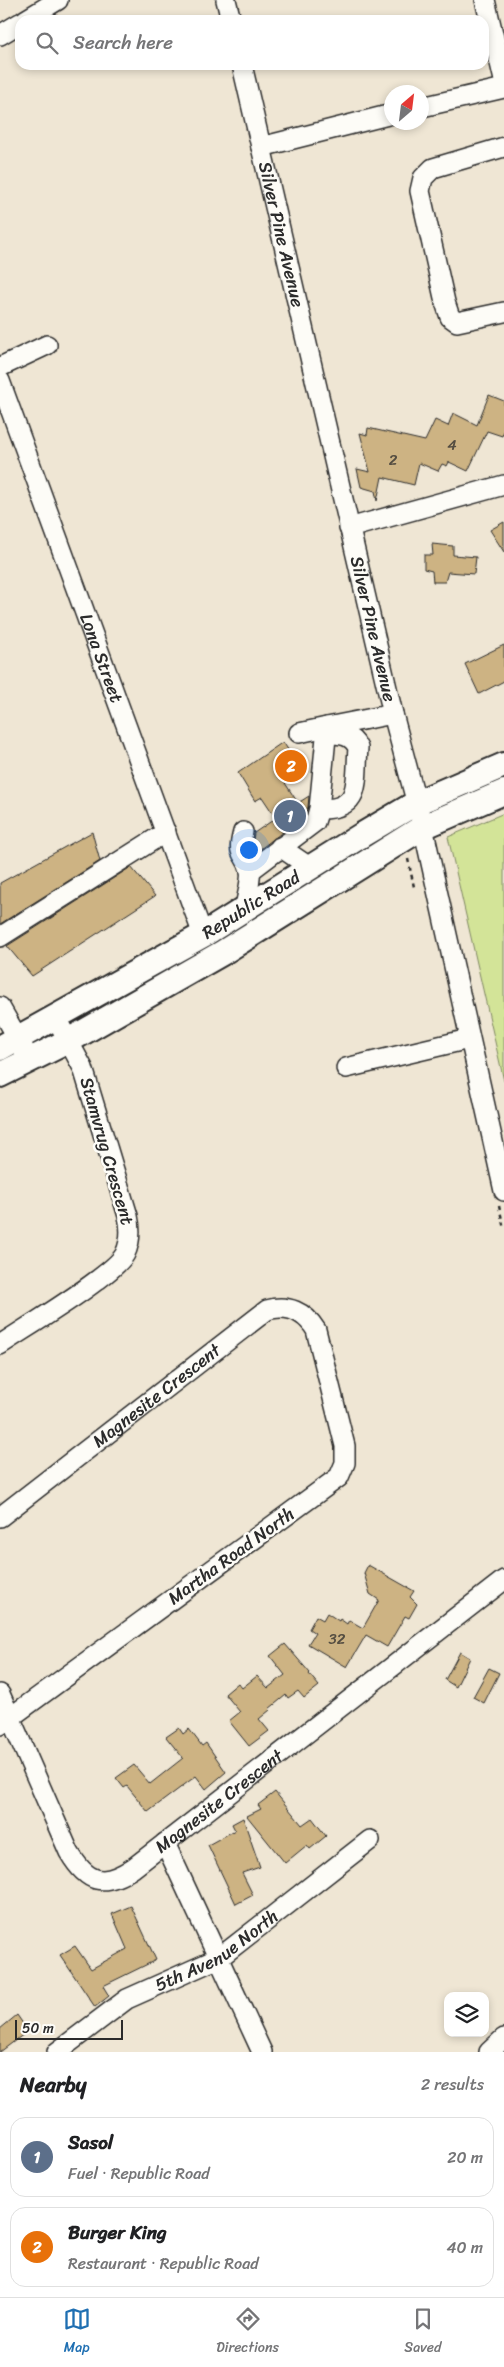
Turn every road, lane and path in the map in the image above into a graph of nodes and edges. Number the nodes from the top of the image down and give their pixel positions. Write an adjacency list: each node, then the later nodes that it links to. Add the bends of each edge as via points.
1 (58, 0): 4 (street)
2 (226, 0): 5 (street)
3 (485, 0): 6 (street)
4 (33, 15)
5 (230, 15)
6 (489, 15)
7 (489, 17): 11 (street)
8 (15, 26): 9 (street)
9 (0, 35)
10 (243, 70): 15 (street, Silver Pine Avenue)
11 (504, 80)
12 (504, 88): 13 (street)
13 (429, 105)
14 (384, 116): 15 (street)
15 (261, 147): 22 (street, Silver Pine Avenue)
16 (504, 147): 17 (street, via 433,168 423,178 420,191 450,317 457,322 465,322)
17 (504, 312)
18 (47, 344): 19 (street)
19 (0, 367)
20 (0, 381): 31 (street, Lona Street)
21 (504, 485): 22 (street)
22 (349, 528): 23 (street, Silver Pine Avenue)
23 (393, 714): 24 (street); 28 (street, Silver Pine Avenue)
24 (327, 731): 25 (street); 29 (street); 29 (street, via 341,734 356,743 355,787 349,801 342,807)
25 (299, 733)
26 (504, 765): 28 (main road, Republic Road)
27 (504, 792): 30 (main road, Republic Road)
28 (416, 803): 30 (street, Silver Pine Avenue); 35 (main road, Republic Road)
29 (319, 809): 33 (street, via 311,826)
30 (423, 828): 43 (street, Silver Pine Avenue); 44 (main road, Republic Road, via 243,940)
31 (166, 832): 39 (street, Lona Street); 40 (street)
32 (243, 832): 36 (street, via 240,854)
33 (280, 847): 35 (street); 36 (street)
34 (404, 856): 37 (path, via 410,862)
35 (311, 868): 38 (main road, Republic Road)
36 (250, 871): 38 (street)
37 (414, 887)
38 (244, 911): 39 (main road, Republic Road)
39 (203, 935): 42 (main road, Republic Road)
40 (0, 937)
41 (0, 1007): 45 (street)
42 (56, 1018): 44 (street, Stamvrug Crescent); 45 (main road, Republic Road)
43 (469, 1039): 47 (street); 49 (street, Silver Pine Avenue)
44 (68, 1041): 46 (main road, Republic Road); 51 (street, Stamvrug Crescent, via 83,1068 128,1216 130,1241 125,1254 107,1273)
45 (10, 1044): 46 (street)
46 (30, 1060): 48 (main road, Republic Road)
47 (346, 1068)
48 (0, 1075)
49 (504, 1191)
50 (316, 1330): 52 (street, Magnesite Crescent, via 306,1317 293,1310 276,1307 267,1310); 55 (street, Martha Road North, via 345,1446 345,1464 339,1477)
51 (0, 1345)
52 (0, 1518)
53 (504, 1580): 57 (street, Magnesite Crescent)
54 (0, 1694): 55 (street, Magnesite Crescent)
55 (5, 1721): 57 (street, Magnesite Crescent, via 69,1852 87,1875 97,1880 120,1877)
56 (370, 1840): 58 (street, 5th Avenue North)
57 (165, 1843): 58 (street)
58 (219, 1958): 60 (street, 5th Avenue North, via 127,1998); 61 (street)
59 (504, 2038): 62 (street)
60 (57, 2052)
61 (262, 2052)
62 (489, 2052)

